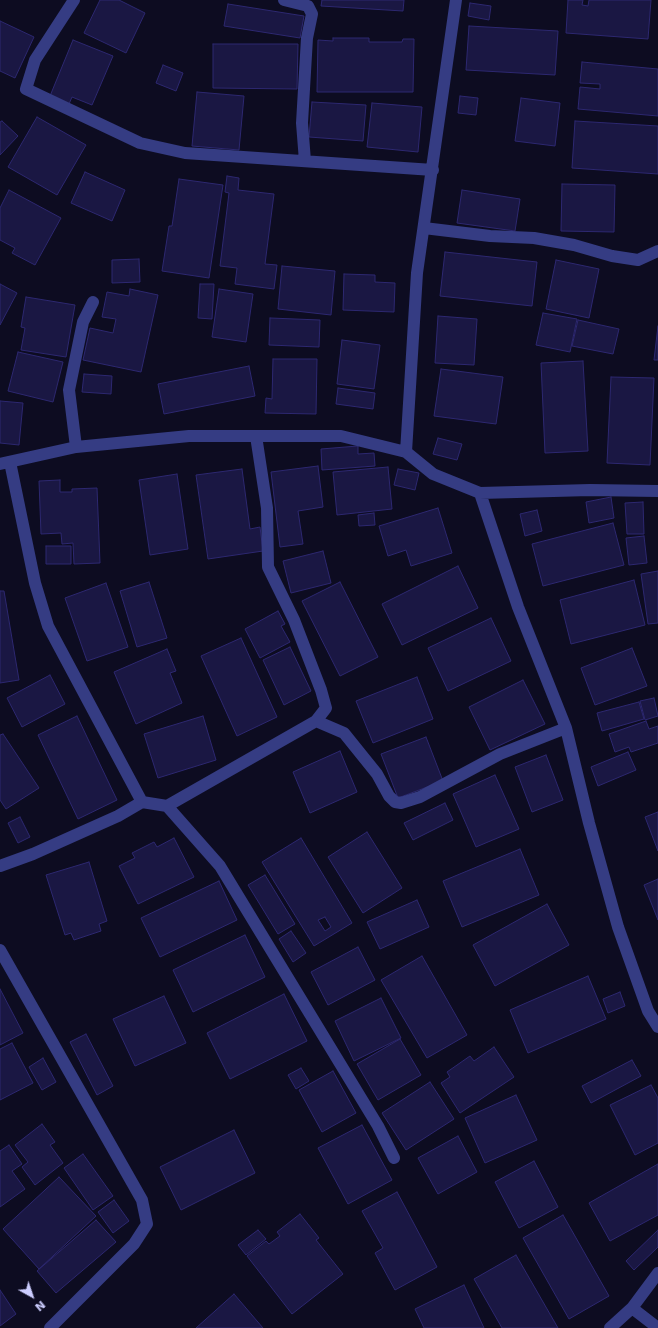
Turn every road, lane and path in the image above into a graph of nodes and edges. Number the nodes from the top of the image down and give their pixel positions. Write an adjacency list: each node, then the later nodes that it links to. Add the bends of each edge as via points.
1 (74, 0): 4 (street, via 35,60 26,89 140,143 185,153)
2 (284, 0): 4 (street, via 308,6 312,14 307,38 302,123)
3 (456, 0): 5 (street)
4 (305, 160): 5 (street)
5 (433, 170): 6 (street)
6 (424, 228): 7 (street, via 534,238 638,260); 11 (street, via 417,274)
7 (658, 251)
8 (93, 302): 10 (street, via 83,322 69,390)
9 (256, 436): 10 (street, via 190,436); 11 (street, via 341,436); 15 (street, via 267,508 268,567 294,620 321,690 326,708)
10 (76, 447): 12 (street)
11 (406, 452): 14 (street, via 432,474)
12 (5, 463): 17 (street, via 48,626)
13 (658, 491): 14 (street)
14 (480, 493): 16 (street, via 518,607)
15 (316, 721): 16 (street, via 344,733 376,774 389,796 395,802 401,803 420,797 500,754); 18 (street)
16 (566, 728): 21 (street, via 618,927 648,1011)
17 (142, 802): 18 (street); 19 (street, via 118,816)
18 (167, 806): 22 (street, via 220,866 378,1126)
19 (0, 866)
20 (0, 950): 25 (street, via 142,1200 148,1224 134,1244)
21 (658, 1027)
22 (394, 1158)
23 (658, 1272): 24 (street)
24 (632, 1308): 26 (street); 27 (street)
25 (50, 1328)
26 (610, 1328)
27 (658, 1328)

